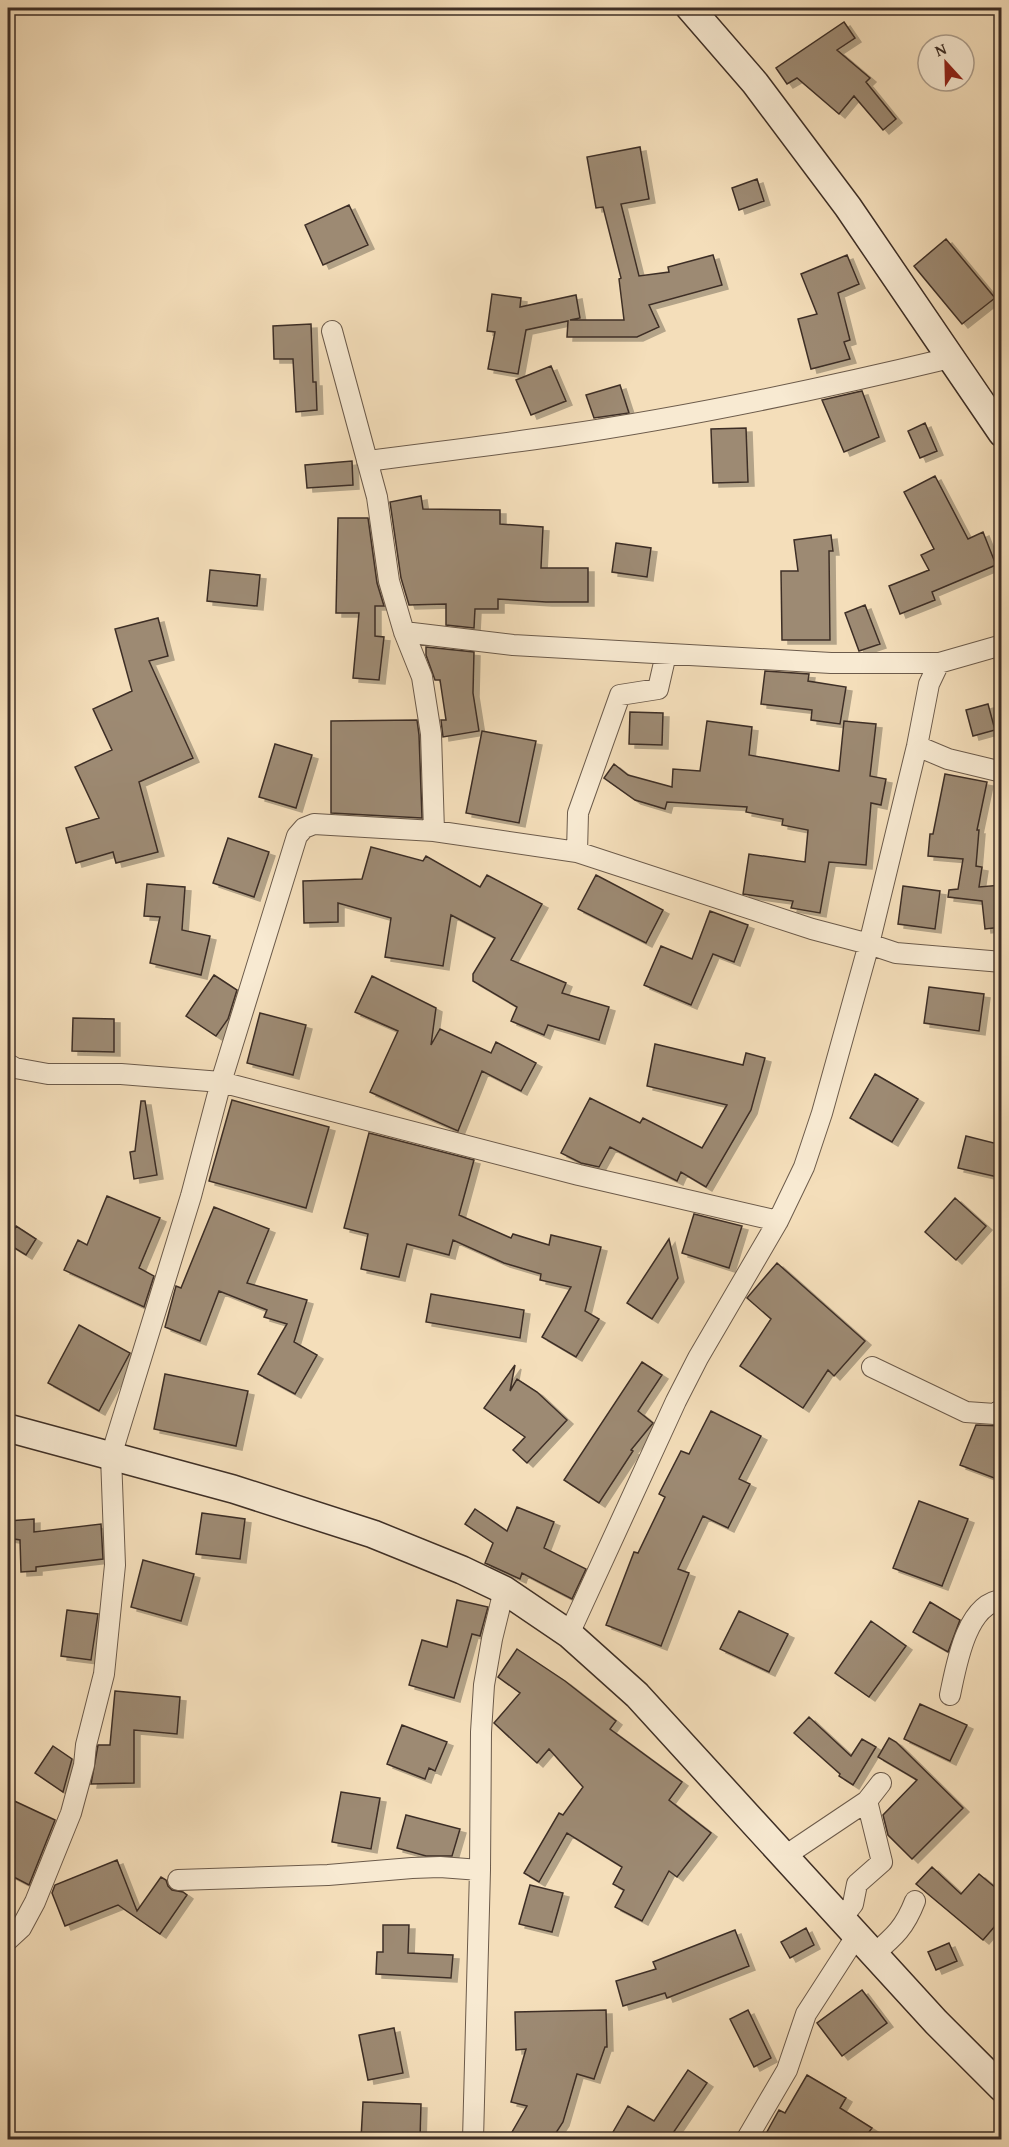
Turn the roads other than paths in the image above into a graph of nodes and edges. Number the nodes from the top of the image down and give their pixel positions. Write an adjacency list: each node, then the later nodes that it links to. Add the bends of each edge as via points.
1 (690, 8): 3 (main road, via 755,83 848,207)
2 (332, 331): 5 (street)
3 (950, 358): 4 (main road); 5 (street, via 730,406 559,436)
4 (1002, 433)
5 (367, 461): 6 (street, via 377,497 389,580)
6 (404, 632): 8 (street, via 513,645); 12 (street, via 422,677 428,713)
7 (1002, 645): 9 (street)
8 (666, 654): 9 (street, via 831,663); 13 (street, via 658,689 620,695 578,813)
9 (939, 663): 10 (street, via 929,684)
10 (917, 746): 11 (street, via 948,759); 14 (street)
11 (1002, 772)
12 (434, 831): 13 (street); 17 (street, via 314,824 297,836)
13 (577, 852): 14 (street)
14 (869, 944): 15 (street, via 896,953); 18 (street, via 822,1113 804,1167)
15 (1002, 962)
16 (8, 1064): 17 (street, via 48,1074 121,1074)
17 (221, 1082): 18 (street, via 579,1175); 22 (street, via 191,1196)
18 (778, 1221): 25 (street, via 676,1401)
19 (872, 1367): 20 (street, via 966,1412 995,1414)
20 (1002, 1409)
21 (8, 1428): 22 (main road)
22 (111, 1456): 23 (main road, via 233,1489 373,1534); 34 (street, via 115,1565 100,1693 71,1813 35,1902 21,1928)
23 (504, 1590): 25 (main road); 30 (street, via 484,1685)
24 (1002, 1600): 26 (street, via 984,1606 969,1629)
25 (569, 1634): 29 (main road, via 637,1695)
26 (950, 1695)
27 (881, 1783): 28 (street)
28 (867, 1801): 29 (street); 33 (street, via 882,1862 858,1884 853,1904)
29 (785, 1856): 33 (main road)
30 (480, 1870): 31 (street, via 422,1868); 36 (street)
31 (178, 1880)
32 (915, 1901): 33 (street, via 908,1919 894,1937)
33 (858, 1936): 35 (main road, via 936,2022); 37 (street, via 806,2014 787,2070)
34 (8, 1940)
35 (997, 2076)
36 (473, 2139)
37 (746, 2139)

